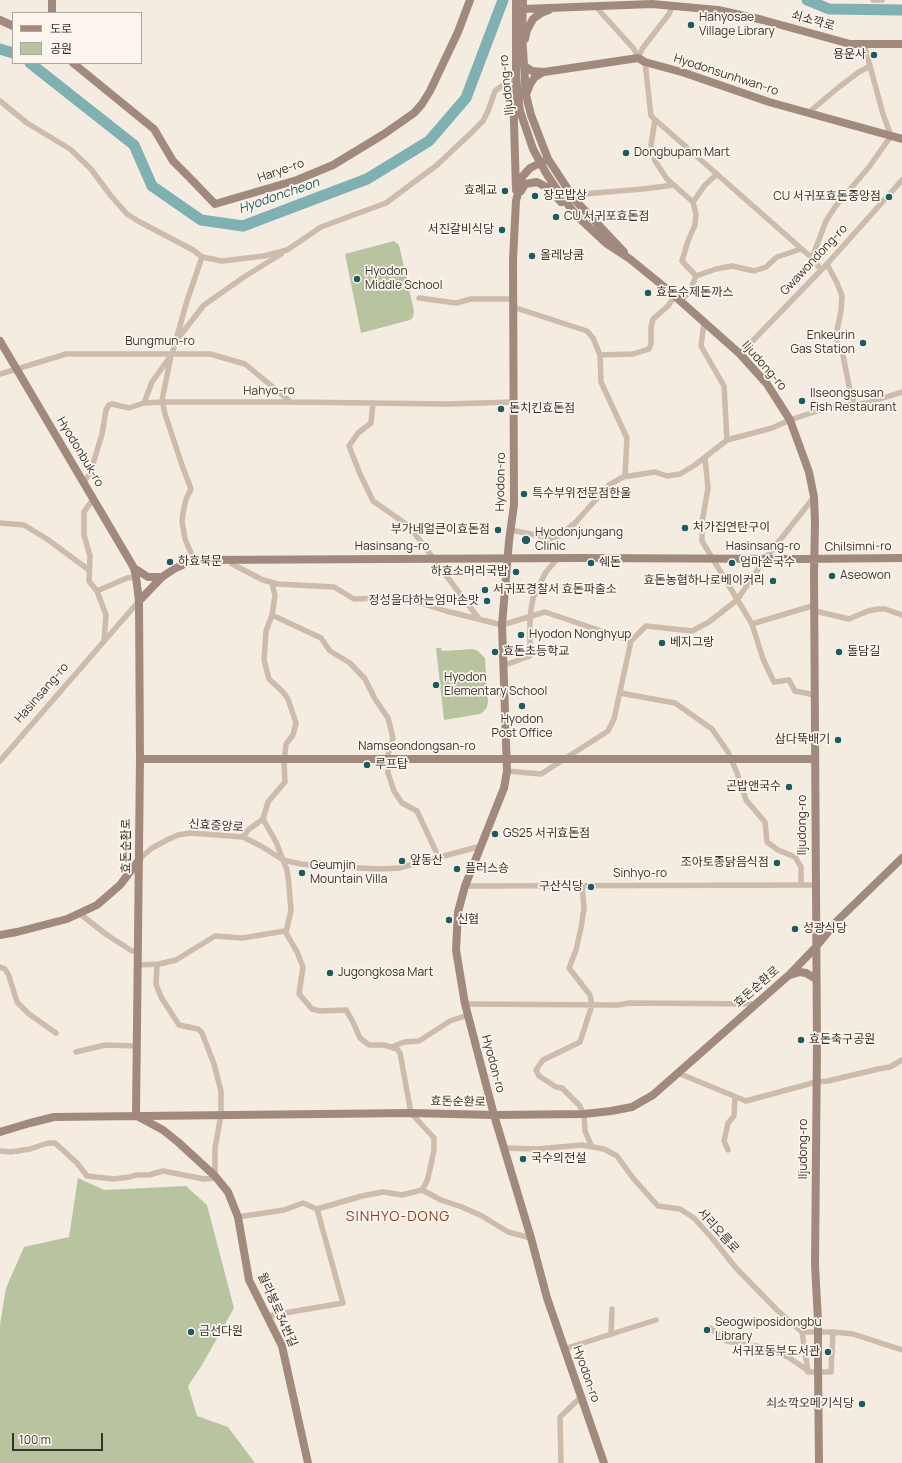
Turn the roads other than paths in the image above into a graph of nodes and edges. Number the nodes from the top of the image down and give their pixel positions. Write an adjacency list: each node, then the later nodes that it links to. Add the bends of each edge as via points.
1 (52, 0): 10 (street)
2 (470, 0): 18 (street, Harye-ro, via 433,85 414,113 333,165 297,180 215,204 173,161 154,129)
3 (516, 0): 8 (street)
4 (873, 0): 5 (street)
5 (882, 0)
6 (594, 6): 7 (street, 쇠소깍로); 9 (street, 쇠소깍로); 17 (street)
7 (672, 6): 14 (street, 쇠소깍로, via 718,10 850,44); 17 (street, via 669,14 642,49)
8 (521, 7): 9 (street, 쇠소깍로); 13 (street, Iljudong-ro); 16 (street, Iljudong-ro)
9 (551, 9): 16 (street, via 533,19)
10 (52, 12)
11 (0, 20): 12 (street)
12 (12, 26)
13 (515, 35): 22 (street); 30 (street, Iljudong-ro, via 520,111)
14 (864, 44): 15 (street, 쇠소깍로); 20 (street)
15 (902, 44)
16 (522, 48): 19 (street, Iljudong-ro)
17 (641, 60): 21 (street, Hyodonsunhwan-ro); 25 (street, Hyodonsunhwan-ro, via 769,102); 26 (street, via 651,116)
18 (74, 64)
19 (523, 65): 21 (street, via 532,71); 23 (street, Iljudong-ro)
20 (870, 66): 25 (street); 27 (street)
21 (544, 72): 23 (street, via 535,77)
22 (512, 81): 35 (street); 39 (street, via 495,91 485,116 470,134 405,190 386,203 321,227)
23 (526, 95): 29 (street, Iljudong-ro)
24 (0, 101): 40 (street, via 28,123 70,149 92,168 127,214)
25 (808, 112): 27 (street, Hyodonsunhwan-ro)
26 (655, 120): 31 (street); 33 (street, via 651,145 655,161)
27 (891, 136): 28 (street, Hyodonsunhwan-ro); 41 (street, via 869,168 835,207 826,221)
28 (902, 139)
29 (548, 159): 30 (street, Hyodon-ro); 34 (street, Iljudong-ro)
30 (540, 162): 35 (street, Hyodon-ro, via 522,177); 37 (street, Iljudong-ro, via 577,216)
31 (717, 174): 36 (street); 38 (street)
32 (902, 180): 43 (street, Gwawondong-ro)
33 (674, 185): 34 (street); 36 (street)
34 (571, 195): 42 (street, Iljudong-ro)
35 (516, 201): 37 (street, via 525,184 537,182 548,188 580,225); 48 (street, Hyodon-ro)
36 (693, 202): 45 (street, via 695,225 682,262)
37 (607, 244): 42 (street, Iljudong-ro)
38 (801, 249): 41 (street); 45 (street, via 777,257 766,267 754,271 732,266)
39 (287, 250): 40 (street, via 264,256 222,261); 50 (street, via 204,305)
40 (202, 257): 50 (street)
41 (812, 258): 44 (street)
42 (630, 259): 47 (street, Iljudong-ro)
43 (827, 264): 44 (street, Gwawondong-ro); 63 (street, via 842,296 836,335)
44 (821, 270): 53 (street, Gwawondong-ro)
45 (696, 276): 47 (street, via 690,291)
46 (418, 298): 48 (street, via 456,303 471,299)
47 (677, 299): 49 (street, Iljudong-ro); 54 (street, via 653,319 649,349 633,354)
48 (513, 303): 54 (street, via 587,331); 60 (street, Hyodon-ro)
49 (704, 323): 53 (street, Iljudong-ro); 65 (street, via 701,346 724,386)
50 (176, 340): 52 (street)
51 (0, 341): 55 (street, Hyodonbuk-ro)
52 (172, 354): 55 (street, Bungmun-ro, via 66,354); 58 (street); 59 (street, Bungmun-ro, via 210,354 245,364); 61 (street, via 152,382)
53 (740, 354): 64 (street, Iljudong-ro, via 767,384)
54 (600, 355): 67 (street, via 601,382 627,438)
55 (16, 369): 56 (street, Bungmun-ro); 68 (street, Hyodonbuk-ro)
56 (0, 374)
57 (902, 392): 63 (street, via 867,403)
58 (162, 402): 59 (street, Hahyo-ro); 61 (street, Hahyo-ro); 81 (street, via 191,489 186,499 182,521)
59 (291, 402): 62 (street, Hahyo-ro)
60 (514, 402): 62 (street, Hahyo-ro); 72 (street, Hyodon-ro, via 514,505)
61 (144, 403): 68 (street, Hahyo-ro, via 129,408 109,405 90,474)
62 (373, 403): 76 (street, via 371,423 358,433 349,446 373,501 409,526)
63 (854, 404): 64 (street, via 829,407)
64 (790, 420): 65 (street, via 772,428); 69 (street, Iljudong-ro, via 805,459)
65 (727, 440): 66 (street)
66 (705, 458): 67 (street, via 680,474 667,476 655,472); 78 (street, Hasinsang-ro, via 708,488 702,522 702,541)
67 (625, 476): 72 (street, via 609,485 575,523 559,536 551,538)
68 (84, 482): 70 (street, Hyodonbuk-ro)
69 (814, 497): 79 (street); 80 (street, Iljudong-ro)
70 (93, 499): 82 (street, Hyodonbuk-ro); 83 (street, via 84,512 84,536 90,556)
71 (0, 523): 83 (street, via 24,525)
72 (511, 530): 77 (street, Hyodon-ro)
73 (557, 558): 77 (street, Hasinsang-ro); 78 (street, Hasinsang-ro); 93 (street, via 532,598)
74 (902, 558): 80 (street, Chilsimni-ro)
75 (232, 559): 76 (street, Hasinsang-ro); 81 (street, Hasinsang-ro); 86 (street, via 232,564)
76 (434, 559): 77 (street, Hasinsang-ro); 94 (street)
77 (508, 559): 96 (street, Hyodon-ro)
78 (712, 559): 79 (street, Hasinsang-ro); 88 (street)
79 (765, 559): 80 (street, Hasinsang-ro); 88 (street)
80 (814, 559): 90 (street, Iljudong-ro)
81 (191, 561): 84 (street, Hasinsang-ro)
82 (134, 568): 84 (street, via 148,577); 85 (street, Hyodonbuk-ro)
83 (90, 570): 87 (street, via 89,581)
84 (162, 577): 89 (street, Hasinsang-ro)
85 (136, 578): 87 (street, via 127,578); 89 (street, 효돈순환로)
86 (272, 583): 91 (street, via 275,596); 94 (street, via 334,587 354,600 382,598 414,601)
87 (97, 591): 97 (street, via 106,615)
88 (737, 600): 95 (street); 98 (street, via 709,622 692,631 646,626)
89 (139, 601): 97 (street, Hasinsang-ro); 104 (street, 효돈순환로)
90 (815, 608): 92 (street, via 835,617 849,619 878,609); 95 (street); 101 (street, Iljudong-ro)
91 (272, 615): 102 (street, via 266,631 264,660 269,679 288,699 296,723 293,735 286,744); 105 (street, via 321,638 330,651 350,663 365,679 388,718 393,738)
92 (902, 615)
93 (530, 616): 96 (street); 98 (street, via 545,612); 99 (street, via 530,656)
94 (479, 619): 96 (street)
95 (752, 624): 101 (street, via 763,659 774,682 788,680 795,691)
96 (502, 625): 99 (street, Hyodon-ro)
97 (104, 641): 109 (street, Hasinsang-ro)
98 (631, 641): 100 (street)
99 (504, 665): 106 (street, Hyodon-ro)
100 (620, 693): 103 (street, via 614,719 608,731); 107 (street, via 675,703 712,729)
101 (815, 695): 108 (street, Iljudong-ro)
102 (285, 758): 104 (street, Namseondongsan-ro); 105 (street, Namseondongsan-ro); 111 (street, via 285,782 268,802)
103 (567, 758): 106 (street, Namseondongsan-ro); 107 (street, Namseondongsan-ro); 110 (street, via 541,774)
104 (140, 759): 116 (street, 효돈순환로)
105 (388, 759): 106 (street, Namseondongsan-ro); 114 (street, via 388,773 394,791 402,803 416,811)
106 (507, 759): 110 (street, Hyodon-ro)
107 (732, 759): 108 (street, Namseondongsan-ro); 118 (street, via 746,800 765,822 767,842 795,857 801,867)
108 (814, 759): 120 (street, Iljudong-ro)
109 (0, 761)
110 (507, 771): 113 (street, Hyodon-ro, via 504,788)
111 (263, 819): 112 (street); 117 (street)
112 (243, 837): 116 (street, 신효중앙로, via 190,833 178,835 152,848); 117 (street, 신효중앙로)
113 (481, 846): 114 (street, 신효중앙로); 121 (street, Hyodon-ro)
114 (439, 858): 117 (street, 신효중앙로, via 399,868 380,869 320,866)
115 (902, 858): 125 (street, via 837,921)
116 (139, 859): 122 (street, via 120,885 97,905); 126 (street, 효돈순환로)
117 (283, 860): 123 (street, via 287,870 290,904)
118 (801, 884): 119 (street, Sinhyo-ro); 120 (street, Sinhyo-ro)
119 (582, 885): 121 (street, Sinhyo-ro); 134 (street, via 584,908 581,928 569,968 590,995)
120 (815, 885): 125 (street, Iljudong-ro)
121 (465, 886): 132 (street, Hyodon-ro, via 458,912 456,950)
122 (79, 913): 124 (street, via 67,919); 126 (street, via 107,935 132,950)
123 (286, 931): 127 (street, via 242,938 215,936 176,960); 138 (street, via 303,967 300,994 312,1008 320,1011 346,1010 360,1038 369,1045)
124 (0, 935)
125 (815, 948): 130 (street, 효돈순환로); 131 (street, Iljudong-ro)
126 (138, 950): 128 (street, 효돈순환로)
127 (157, 964): 128 (street); 147 (street, via 156,984 160,997 179,1025 198,1029 207,1043 221,1091)
128 (138, 965): 137 (street, 효돈순환로)
129 (0, 967): 136 (street, via 5,969 9,976 17,1002)
130 (789, 975): 131 (street, via 800,972); 133 (street, 효돈순환로)
131 (816, 979): 142 (street, Iljudong-ro)
132 (465, 1004): 134 (street); 135 (street, Hyodon-ro)
133 (756, 1004): 134 (street); 141 (street, 효돈순환로)
134 (592, 1005): 145 (street, via 580,1042 543,1060 536,1070 539,1076 562,1088)
135 (468, 1015): 138 (street, via 450,1021 419,1041 404,1042); 148 (street, Hyodon-ro)
136 (56, 1033)
137 (137, 1046): 139 (street, via 105,1045); 146 (street, 효돈순환로)
138 (392, 1047): 144 (street, via 400,1053)
139 (76, 1052)
140 (902, 1060): 142 (street, via 890,1067)
141 (678, 1073): 143 (street); 145 (street, 효돈순환로, via 653,1095 632,1107)
142 (816, 1082): 143 (street, via 746,1101); 168 (street, Iljudong-ro, bridge, via 815,1265)
143 (735, 1097): 152 (street, via 734,1116 728,1123 724,1141)
144 (411, 1113): 147 (street, 효돈순환로); 148 (street, 효돈순환로); 155 (street, via 434,1138 430,1169)
145 (584, 1114): 148 (street, 효돈순환로); 150 (street, via 585,1131)
146 (136, 1115): 147 (street, 효돈순환로); 149 (street, 효돈순환로, via 54,1117); 154 (street, 월라봉로34번길, via 163,1130)
147 (221, 1115): 154 (street, via 215,1148)
148 (494, 1115): 151 (street, Hyodon-ro)
149 (0, 1132)
150 (592, 1147): 151 (street, 서리오름로, via 582,1145 537,1149); 163 (street, 서리오름로, via 604,1149 617,1156 658,1206 680,1210 694,1218 736,1268)
151 (504, 1148): 158 (street, Hyodon-ro)
152 (728, 1150)
153 (0, 1151): 154 (street, via 11,1152 55,1143 87,1176 114,1179 162,1171 204,1179)
154 (216, 1177): 157 (street, 월라봉로34번길, via 228,1192)
155 (422, 1190): 156 (street, via 402,1195 383,1192); 158 (street, via 482,1216 508,1232)
156 (317, 1209): 157 (street, via 303,1203 284,1210); 160 (street, via 343,1303)
157 (238, 1217): 160 (street, 월라봉로34번길, via 249,1280)
158 (531, 1238): 166 (street, Hyodon-ro)
159 (612, 1309): 165 (street)
160 (267, 1316): 171 (street, 월라봉로34번길, via 282,1346)
161 (656, 1320): 165 (street)
162 (710, 1328): 169 (street, via 727,1341 766,1348 788,1357)
163 (802, 1332): 164 (street); 169 (street)
164 (833, 1332): 167 (street, via 853,1334); 168 (street, via 832,1372)
165 (611, 1334): 166 (street)
166 (564, 1349): 170 (street, Hyodon-ro)
167 (902, 1350)
168 (819, 1369): 169 (street); 174 (street, Iljudong-ro)
169 (808, 1372)
170 (581, 1397): 172 (street, via 560,1417); 173 (street, Hyodon-ro)
171 (308, 1463)
172 (561, 1463)
173 (604, 1463)
174 (819, 1463)

